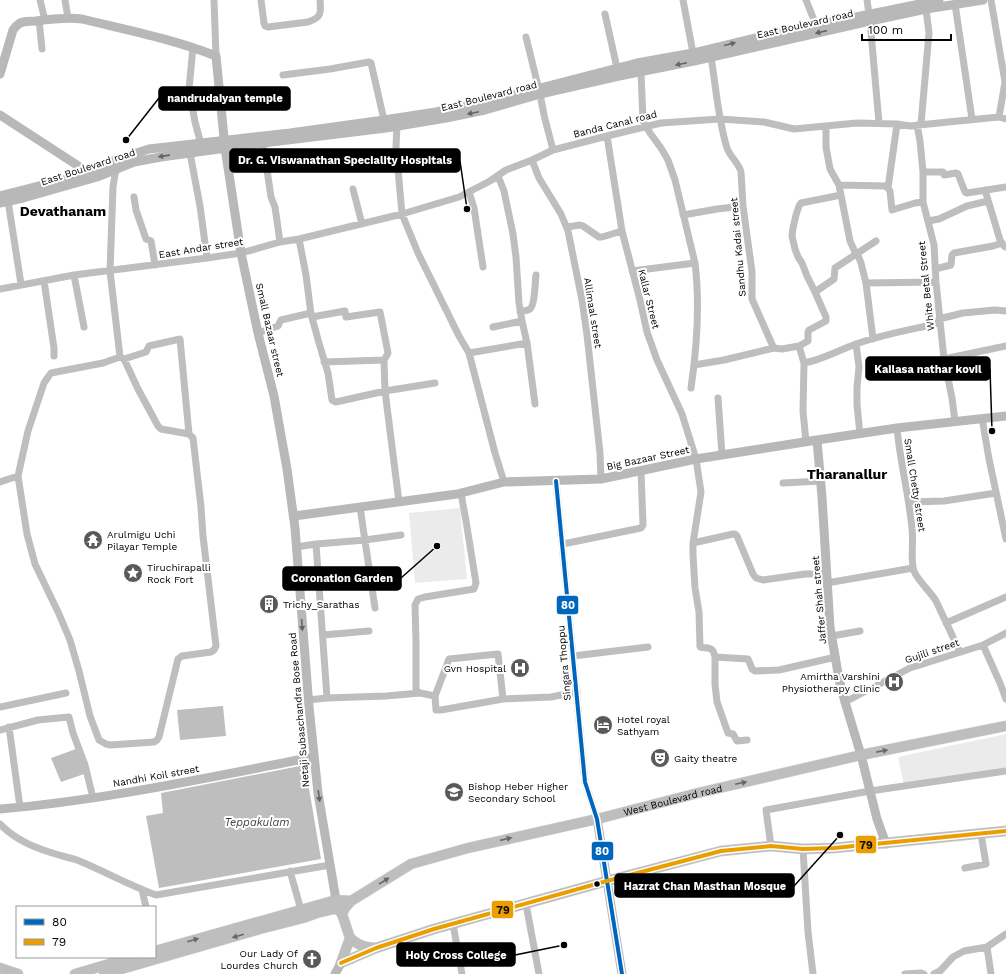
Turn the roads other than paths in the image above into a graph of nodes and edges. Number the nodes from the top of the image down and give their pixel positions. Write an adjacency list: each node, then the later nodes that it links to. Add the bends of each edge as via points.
1 (40, 0): 17 (street)
2 (66, 0): 16 (street)
3 (214, 0): 23 (street)
4 (260, 0): 5 (street, via 264,23 268,27 314,20 320,14)
5 (320, 0)
6 (683, 0): 22 (street)
7 (806, 0): 18 (street)
8 (867, 0): 15 (street)
9 (939, 0): 15 (main road)
10 (983, 0): 12 (main road, East Boulevard road)
11 (991, 0): 31 (street, via 1005,82)
12 (955, 4): 13 (main road, East Boulevard road); 34 (street)
13 (926, 9): 15 (main road, East Boulevard road); 38 (street, White Betal Street, via 929,33)
14 (606, 14): 25 (street)
15 (869, 17): 18 (main road); 24 (main road, East Boulevard road, one-way to 24); 35 (street)
16 (68, 18): 17 (main road); 20 (main road, via 82,18)
17 (42, 20): 21 (street); 27 (main road, via 24,22 14,28)
18 (816, 25): 22 (main road, one-way to 18)
19 (526, 37): 29 (street)
20 (193, 47): 23 (main road); 43 (street, via 189,87)
21 (42, 49)
22 (693, 54): 25 (main road)
23 (216, 56): 44 (main road, Small Bazaar street)
24 (712, 57): 26 (main road, East Boulevard road, one-way to 26); 32 (street, Sandhu Kadai street)
25 (618, 68): 29 (main road)
26 (641, 72): 29 (main road, East Boulevard road); 39 (street, via 643,121)
27 (0, 74)
28 (284, 75): 33 (street, via 369,62)
29 (539, 91): 33 (main road); 37 (main road, East Boulevard road, one-way to 37, via 485,110); 45 (street)
30 (0, 115): 49 (main road)
31 (1002, 118): 34 (street, Banda Canal road)
32 (720, 119): 39 (street, Banda Canal road); 40 (street, Banda Canal road, via 764,122 794,129); 65 (street, Sandhu Kadai street, via 728,149 741,170)
33 (384, 120): 44 (main road)
34 (972, 120): 38 (street, Banda Canal road)
35 (879, 124): 36 (street, Banda Canal road); 40 (street, Banda Canal road)
36 (897, 124): 38 (street, Banda Canal road); 55 (street)
37 (397, 125): 42 (main road, East Boulevard road); 66 (street, via 396,147)
38 (919, 125): 50 (street, White Betal Street)
39 (647, 126): 41 (street, Banda Canal road); 67 (street, via 668,160)
40 (826, 126): 53 (street, via 830,169)
41 (607, 136): 45 (street, Banda Canal road); 71 (street, Kallar Street)
42 (263, 142): 44 (main road, East Boulevard road); 74 (street)
43 (201, 144): 44 (main road); 49 (main road, via 149,150 118,159)
44 (225, 144): 46 (main road, East Boulevard road); 76 (main road, Small Bazaar street)
45 (553, 150): 47 (street, Banda Canal road)
46 (190, 153): 48 (main road, East Boulevard road, one-way to 48, via 161,156); 78 (street)
47 (532, 160): 51 (street, Banda Canal road, via 506,170); 70 (street, Allimaal street, via 539,178)
48 (116, 169): 52 (main road, East Boulevard road); 84 (street)
49 (88, 172): 52 (main road); 60 (main road)
50 (923, 172): 57 (street, via 943,172 944,175 956,173 965,192); 64 (street, White Betal Street)
51 (498, 176): 58 (street, Banda Canal road); 94 (street, via 514,234)
52 (97, 177): 63 (main road, East Boulevard road)
53 (839, 185): 55 (street); 59 (street)
54 (1006, 187): 57 (street)
55 (888, 188): 64 (street, via 892,210)
56 (352, 189): 69 (street)
57 (985, 190): 62 (street)
58 (469, 192): 66 (street, Banda Canal road); 81 (street)
59 (841, 195): 77 (street, via 850,241); 92 (street, via 801,203 797,210 792,236)
60 (0, 196)
61 (134, 197): 80 (street, via 146,239 151,242)
62 (988, 201): 68 (street); 75 (street)
63 (4, 202): 90 (street)
64 (923, 202): 68 (street, White Betal Street)
65 (743, 206): 67 (street); 106 (street, Sandhu Kadai street, via 752,272 752,299)
66 (402, 214): 69 (street, East Andar street); 107 (street, via 418,253)
67 (683, 215): 79 (street)
68 (928, 221): 83 (street, White Betal Street, via 934,245)
69 (362, 224): 72 (street, East Andar street)
70 (567, 227): 71 (street, via 580,225 599,237); 132 (street, Allimaal street, via 587,335)
71 (622, 231): 82 (street, Kallar Street)
72 (299, 239): 74 (street, East Andar street); 95 (street)
73 (876, 241): 77 (street)
74 (280, 242): 76 (street, East Andar street)
75 (1004, 245): 83 (street, via 954,254 951,265)
76 (241, 253): 78 (street, East Andar street); 100 (main road, Small Bazaar street)
77 (857, 253): 89 (street); 92 (street, via 835,268 834,279)
78 (207, 258): 80 (street, East Andar street)
79 (695, 263): 82 (street); 114 (street, via 697,304)
80 (155, 265): 84 (street, East Andar street)
81 (483, 267)
82 (632, 270): 129 (street, Kallar Street, via 646,332 682,414)
83 (935, 270): 88 (street, White Betal Street)
84 (110, 271): 85 (street, East Andar street); 109 (street)
85 (74, 275): 87 (street, East Andar street); 98 (street)
86 (536, 275): 94 (street, via 532,306 529,310)
87 (44, 281): 90 (street, East Andar street); 108 (street)
88 (936, 282): 89 (street); 97 (street, White Betal Street)
89 (866, 283): 101 (street)
90 (21, 284): 91 (street, East Andar street)
91 (0, 289)
92 (815, 292): 104 (street, via 826,321 810,329 808,341)
93 (1006, 311): 97 (street, via 963,313)
94 (520, 312): 96 (street)
95 (311, 315): 100 (street, via 281,320 278,326); 111 (street, via 345,311 346,317 380,312 388,353); 112 (street)
96 (522, 321): 99 (street); 102 (street)
97 (939, 321): 101 (street); 110 (street, White Betal Street)
98 (84, 327)
99 (493, 327)
100 (258, 333): 143 (main road, Small Bazaar street, via 274,396)
101 (873, 339): 103 (street)
102 (527, 343): 107 (street); 119 (street)
103 (856, 344): 113 (street); 125 (street)
104 (799, 346): 106 (street); 113 (street)
105 (1006, 346): 110 (street)
106 (774, 348): 114 (street)
107 (469, 353): 136 (street)
108 (54, 356)
109 (122, 358): 124 (street, via 158,426); 124 (street, via 146,352 149,346 180,339); 131 (street, via 52,373 48,377 28,431)
110 (944, 359): 122 (street, White Betal Street)
111 (384, 360): 112 (street); 117 (street)
112 (324, 362): 117 (street, via 333,401)
113 (804, 363): 127 (street, via 803,411)
114 (694, 365): 116 (street)
115 (435, 383): 117 (street)
116 (691, 388)
117 (385, 390): 140 (street)
118 (718, 398): 128 (street)
119 (535, 404)
120 (1006, 416): 121 (main road, Big Bazaar Street)
121 (982, 418): 122 (main road, Big Bazaar Street); 139 (street)
122 (955, 422): 123 (main road, Big Bazaar Street)
123 (897, 428): 125 (main road, Big Bazaar Street); 141 (street, Small Chetty street)
124 (189, 434): 131 (street, via 193,438 216,646 211,652 182,656 178,659 159,737 155,742 110,745 99,740 70,640 35,564 27,534)
125 (860, 434): 126 (main road, Big Bazaar Street)
126 (817, 440): 127 (main road, Big Bazaar Street); 134 (main road, Jaffer Shah street)
127 (806, 442): 128 (main road, Big Bazaar Street)
128 (722, 455): 129 (main road, Big Bazaar Street)
129 (696, 459): 130 (main road, Big Bazaar Street); 147 (street, Kallar Street, via 701,492)
130 (641, 471): 132 (main road, Big Bazaar Street); 149 (street, via 643,527)
131 (18, 476): 135 (street)
132 (601, 479): 133 (main road, Big Bazaar Street)
133 (556, 481): 136 (main road, Big Bazaar Street); 149 (street, Singara Thoppu)
134 (821, 481): 137 (street); 152 (main road, Jaffer Shah street)
135 (0, 482)
136 (504, 482): 138 (main road, Big Bazaar Street)
137 (783, 483)
138 (461, 493): 140 (main road, Big Bazaar Street); 169 (street, via 476,584 474,589 418,599 415,605 416,690)
139 (996, 493): 141 (street); 145 (street)
140 (399, 502): 142 (main road, Big Bazaar Street)
141 (909, 502): 151 (street, Small Chetty street)
142 (360, 507): 143 (main road, Big Bazaar Street); 146 (street)
143 (294, 516): 150 (main road, Netaji Subaschandra Bose Road)
144 (401, 535): 146 (street)
145 (1006, 539)
146 (365, 540): 148 (street); 154 (street)
147 (693, 543): 152 (street, via 735,534 756,578 763,580 805,574); 165 (street, Kallar Street, via 699,645 712,649)
148 (316, 544): 150 (street); 159 (street)
149 (563, 544): 164 (street, Singara Thoppu)
150 (296, 547): 174 (main road, Netaji Subaschandra Bose Road, one-way to 174)
151 (913, 568): 152 (street); 155 (street, via 936,601)
152 (827, 578): 160 (main road, Jaffer Shah street)
153 (1006, 597): 155 (street)
154 (375, 608)
155 (946, 623): 163 (street)
156 (369, 631): 159 (street)
157 (860, 631): 160 (street)
158 (1006, 633): 161 (street, Gujili street)
159 (323, 635): 171 (street)
160 (832, 636): 166 (main road, Jaffer Shah street)
161 (983, 645): 163 (street, Gujili street); 173 (street)
162 (648, 647): 164 (street)
163 (960, 652): 175 (street, Gujili street, via 910,668)
164 (573, 656): 167 (street, Singara Thoppu)
165 (715, 657): 166 (street, via 748,659 755,671 779,670); 180 (street, via 717,702 728,733 733,734 738,741)
166 (836, 657): 175 (main road, Jaffer Shah street)
167 (577, 692): 172 (street, via 551,697); 188 (street, Singara Thoppu, via 585,782)
168 (66, 693): 176 (street)
169 (420, 693): 170 (street); 171 (street)
170 (435, 696): 172 (street, via 436,710); 172 (street, via 449,659 498,654)
171 (327, 698): 174 (street)
172 (503, 699)
173 (1006, 699)
174 (308, 700): 182 (main road, Netaji Subaschandra Bose Road)
175 (845, 702): 181 (main road, Jaffer Shah street)
176 (0, 708)
177 (1006, 726): 181 (main road, West Boulevard road, one-way to 177)
178 (9, 727): 179 (street); 185 (street, via 38,720 69,717); 186 (street)
179 (0, 730)
180 (747, 740)
181 (861, 756): 184 (main road, Jaffer Shah street); 188 (main road, West Boulevard road, one-way to 181, via 698,792)
182 (314, 757): 185 (main road, Nandhi Koil street); 195 (main road, Netaji Subaschandra Bose Road, one-way to 195)
183 (1006, 771): 184 (street)
184 (870, 791): 192 (main road, Jaffer Shah street); 193 (street, via 766,810)
185 (93, 798): 186 (main road, Nandhi Koil street)
186 (20, 807): 187 (main road, Nandhi Koil street)
187 (0, 809)
188 (597, 819): 198 (main road); 201 (main road, West Boulevard road, one-way to 188, via 411,864 468,848)
189 (0, 824): 199 (street, via 8,832 34,847 76,860)
190 (1006, 831): 191 (main road)
191 (981, 834): 192 (main road); 196 (street, via 986,864)
192 (886, 844): 194 (main road)
193 (771, 846): 194 (main road); 198 (main road, via 721,851)
194 (803, 848): 222 (street)
195 (330, 865): 197 (street); 200 (main road, Netaji Subaschandra Bose Road)
196 (965, 868)
197 (290, 871): 199 (street, via 156,895); 204 (street)
198 (607, 881): 202 (main road); 221 (main road)
199 (142, 890): 203 (street)
200 (336, 900): 201 (main road); 204 (main road)
201 (350, 901): 205 (main road)
202 (526, 904): 206 (main road); 220 (street)
203 (146, 906)
204 (301, 910): 211 (main road, one-way to 204)
205 (342, 914): 208 (main road); 217 (main road, one-way to 217, via 334,909 317,913)
206 (453, 924): 210 (main road); 219 (street)
207 (1006, 934): 209 (street)
208 (350, 938): 210 (main road, via 361,946); 213 (main road)
209 (987, 947): 225 (street, via 964,951); 226 (street)
210 (376, 948): 213 (main road)
211 (156, 950)
212 (131, 958): 216 (main road)
213 (341, 963): 218 (main road)
214 (0, 968): 215 (main road)
215 (18, 974)
216 (75, 974)
217 (104, 974)
218 (335, 974)
219 (462, 974)
220 (539, 974)
221 (622, 974)
222 (813, 974)
223 (905, 974): 224 (street)
224 (924, 974)
225 (934, 974)
226 (991, 974)

